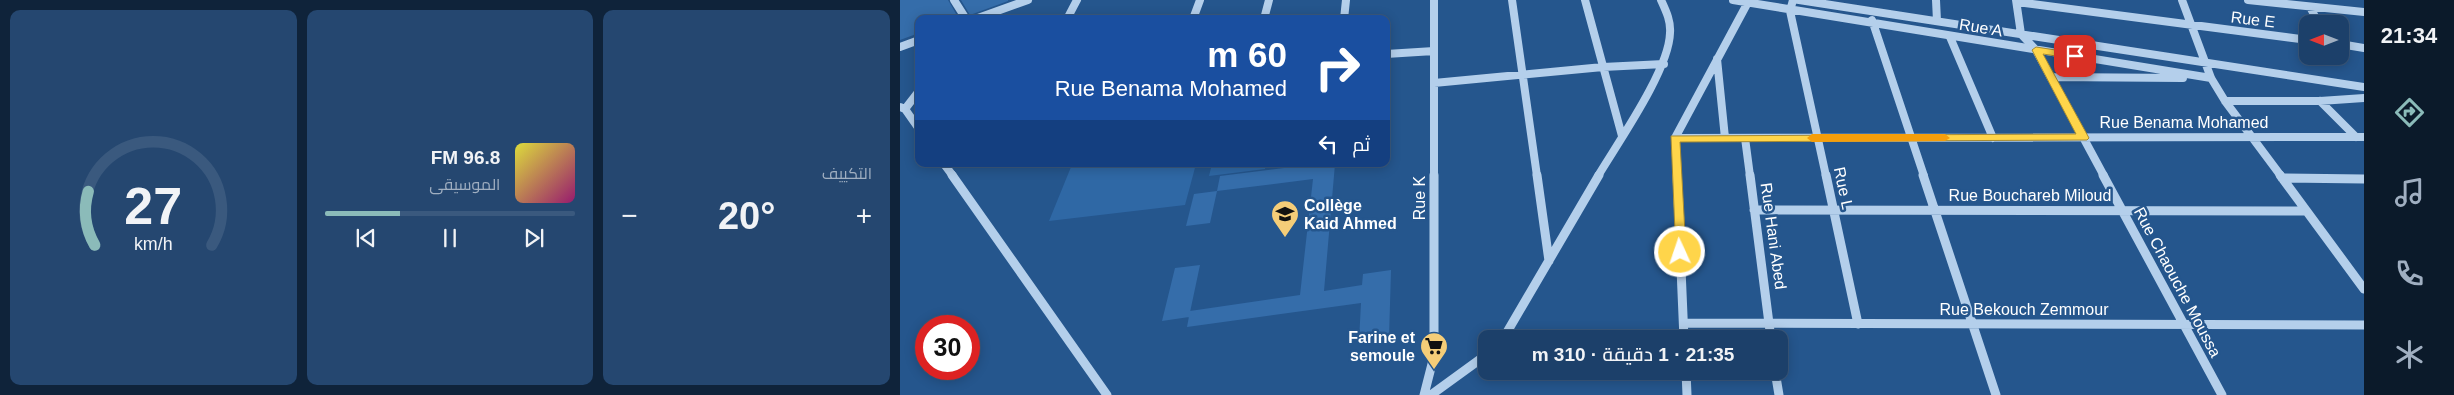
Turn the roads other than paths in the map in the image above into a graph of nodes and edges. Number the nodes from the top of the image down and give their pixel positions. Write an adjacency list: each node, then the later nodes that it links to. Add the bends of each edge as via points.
1 (954, 0): 24 (street)
2 (1028, 0): 20 (street)
3 (1078, 0): 27 (street)
4 (1200, 0): 28 (street)
5 (1269, 0): 29 (street)
6 (1346, 0): 30 (street)
7 (1434, 0): 44 (street, Rue K)
8 (1512, 0): 50 (street)
9 (1585, 0): 49 (street)
10 (1661, 0): 48 (street, via 1672,35)
11 (1733, 0): 18 (street)
12 (1793, 0): 22 (street, Rue L)
13 (1799, 0): 21 (street)
14 (1936, 0): 32 (street)
15 (2182, 0): 35 (street)
16 (2248, 0): 19 (street)
17 (2016, 1): 35 (street, Rue E); 36 (street)
18 (1747, 4): 22 (street, Rue A); 46 (street)
19 (2310, 7): 23 (street); 31 (street)
20 (1001, 10): 25 (street); 26 (street)
21 (1869, 10): 32 (street); 34 (street)
22 (1790, 11): 34 (street, Rue A); 67 (street, Rue L)
23 (2364, 12)
24 (963, 15)
25 (987, 15)
26 (994, 15)
27 (1069, 15)
28 (1194, 15)
29 (1265, 15)
30 (1344, 15)
31 (2314, 15)
32 (1937, 21): 33 (street)
33 (1946, 23): 36 (street); 37 (street)
34 (1874, 24): 37 (street, Rue A); 68 (street)
35 (2191, 25): 38 (street, Rue E); 47 (street)
36 (2021, 34): 43 (street, Rue Chaouche Moussa); 47 (street)
37 (1948, 36): 43 (street, Rue A); 69 (street)
38 (2299, 39)
39 (915, 41): 41 (street)
40 (2349, 46): 42 (street)
41 (900, 47)
42 (2364, 48)
43 (2036, 50): 51 (street, Rue Chaouche Moussa); 52 (street, Rue A)
44 (1434, 51): 45 (street); 53 (street, Rue K)
45 (1390, 54)
46 (1716, 57): 64 (street); 65 (street)
47 (2205, 63): 52 (street); 54 (street)
48 (1664, 64): 49 (street); 61 (street)
49 (1603, 67): 50 (street); 61 (street)
50 (1522, 75): 53 (street); 79 (street)
51 (2051, 77): 52 (street); 70 (street, Rue Chaouche Moussa)
52 (2211, 78): 57 (street)
53 (1434, 83): 94 (street, Rue K, via 1434,356)
54 (2364, 87)
55 (2364, 98): 58 (street)
56 (914, 101): 59 (street)
57 (2225, 101): 58 (street); 62 (street)
58 (2320, 101): 63 (street)
59 (902, 106): 60 (street)
60 (915, 124)
61 (1622, 136): 79 (street)
62 (2252, 137): 63 (street, Rue Benama Mohamed); 70 (street, Rue Benama Mohamed); 72 (street)
63 (2360, 137)
64 (1675, 138): 65 (street, Rue Benama Mohamed); 81 (street)
65 (1725, 138): 66 (street, Rue Benama Mohamed)
66 (1745, 138): 67 (street, Rue Benama Mohamed); 74 (street, Rue Hani Abed)
67 (1817, 138): 68 (street, Rue Benama Mohamed); 75 (street, Rue L)
68 (1911, 138): 69 (street, Rue Benama Mohamed); 76 (street)
69 (1993, 138): 70 (street, Rue Benama Mohamed)
70 (2083, 138): 77 (street, Rue Chaouche Moussa)
71 (946, 167): 93 (street)
72 (2282, 178): 73 (street); 78 (street)
73 (2364, 179)
74 (1754, 210): 75 (street, Rue Bouchareb Miloud); 82 (street, Rue Hani Abed)
75 (1833, 210): 76 (street, Rue Bouchareb Miloud); 83 (street, Rue L)
76 (1935, 210): 77 (street, Rue Bouchareb Miloud); 84 (street)
77 (2122, 211): 78 (street, Rue Bouchareb Miloud); 85 (street, Rue Chaouche Moussa)
78 (2306, 211): 80 (street)
79 (1549, 261): 87 (street)
80 (2364, 289)
81 (1684, 323): 82 (street, Rue Bekouch Zemmour); 88 (street)
82 (1769, 324): 83 (street, Rue Bekouch Zemmour); 89 (street, Rue Hani Abed)
83 (1858, 324): 84 (street, Rue Bekouch Zemmour)
84 (1973, 324): 85 (street, Rue Bekouch Zemmour); 98 (street)
85 (2184, 324): 86 (street, Rue Bekouch Zemmour); 99 (street, Rue Chaouche Moussa)
86 (2364, 325)
87 (1508, 330)
88 (1684, 330)
89 (1770, 330)
90 (1478, 360): 95 (street)
91 (1686, 380): 96 (street)
92 (1777, 380): 97 (street)
93 (1107, 395)
94 (1424, 395)
95 (1431, 395)
96 (1687, 395)
97 (1779, 395)
98 (1996, 395)
99 (2222, 395)

